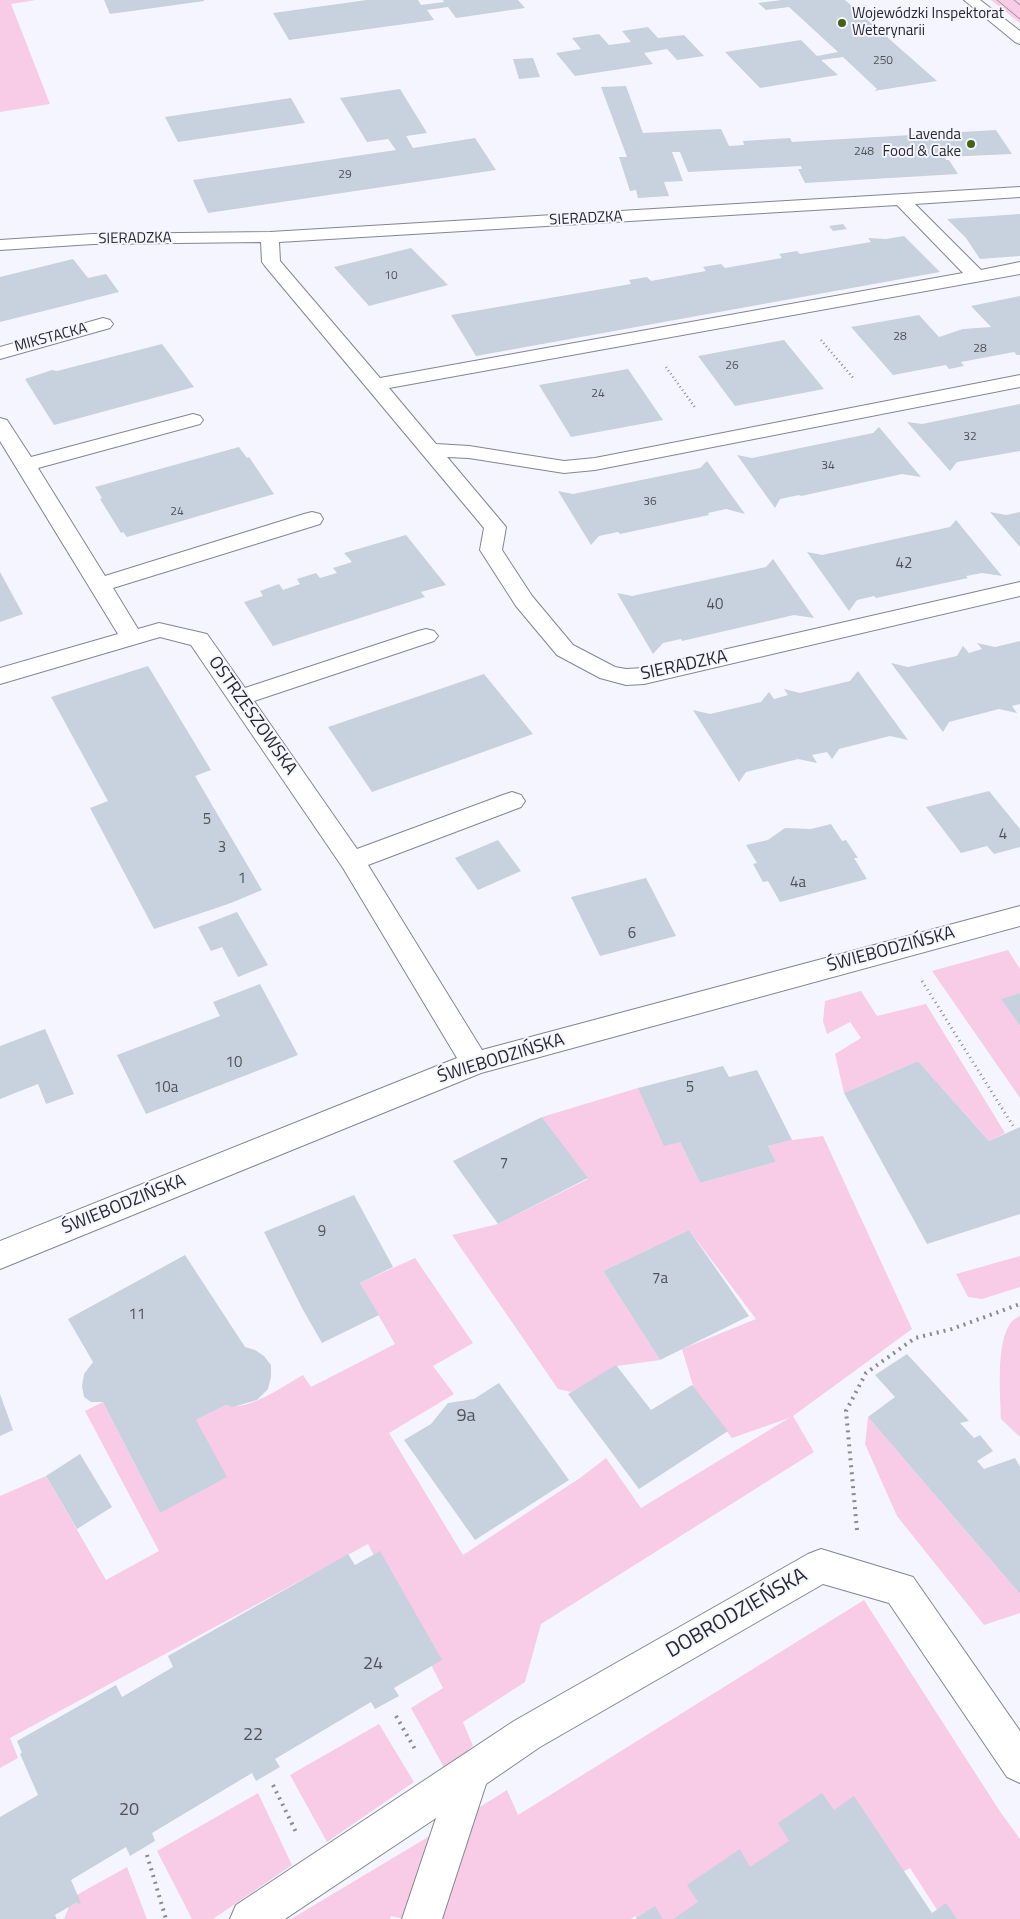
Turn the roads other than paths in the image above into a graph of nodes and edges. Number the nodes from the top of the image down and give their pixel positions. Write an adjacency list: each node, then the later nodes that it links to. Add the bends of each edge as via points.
1 (971, 0): 2 (street)
2 (1020, 39)
3 (1020, 192): 4 (street, SIERADZKA)
4 (902, 200): 5 (street, SIERADZKA); 8 (street)
5 (270, 237): 6 (street, SIERADZKA, via 93,239); 12 (street, SIERADZKA, via 270,262)
6 (0, 245)
7 (1020, 268): 8 (street)
8 (976, 275): 12 (street)
9 (102, 324): 10 (street, MIKSTACKA)
10 (0, 352)
11 (1020, 381): 15 (street, via 595,464 564,467 469,452)
12 (375, 385): 15 (street, SIERADZKA)
13 (193, 420): 16 (street)
14 (0, 424): 16 (street)
15 (431, 450): 19 (street, SIERADZKA, via 496,527 491,550 524,601 565,650 608,673 644,676)
16 (26, 465): 18 (street)
17 (312, 519): 18 (street)
18 (99, 585): 21 (street)
19 (1020, 589)
20 (426, 636): 23 (street)
21 (132, 638): 22 (street, OSTRZESZOWSKA); 23 (street, OSTRZESZOWSKA, via 159,630 199,639)
22 (0, 676)
23 (239, 698): 25 (street, OSTRZESZOWSKA)
24 (512, 801): 25 (street)
25 (352, 861): 27 (street, OSTRZESZOWSKA)
26 (1020, 916): 27 (street, ŚWIEBODZIŃSKA)
27 (475, 1063): 28 (street, ŚWIEBODZIŃSKA)
28 (0, 1255)
29 (1020, 1764): 30 (street, DOBRODZIEŃSKA, via 900,1589 821,1566 527,1734)
30 (470, 1773): 31 (street, DOBRODZIEŃSKA); 32 (street)
31 (250, 1919)
32 (422, 1919)

